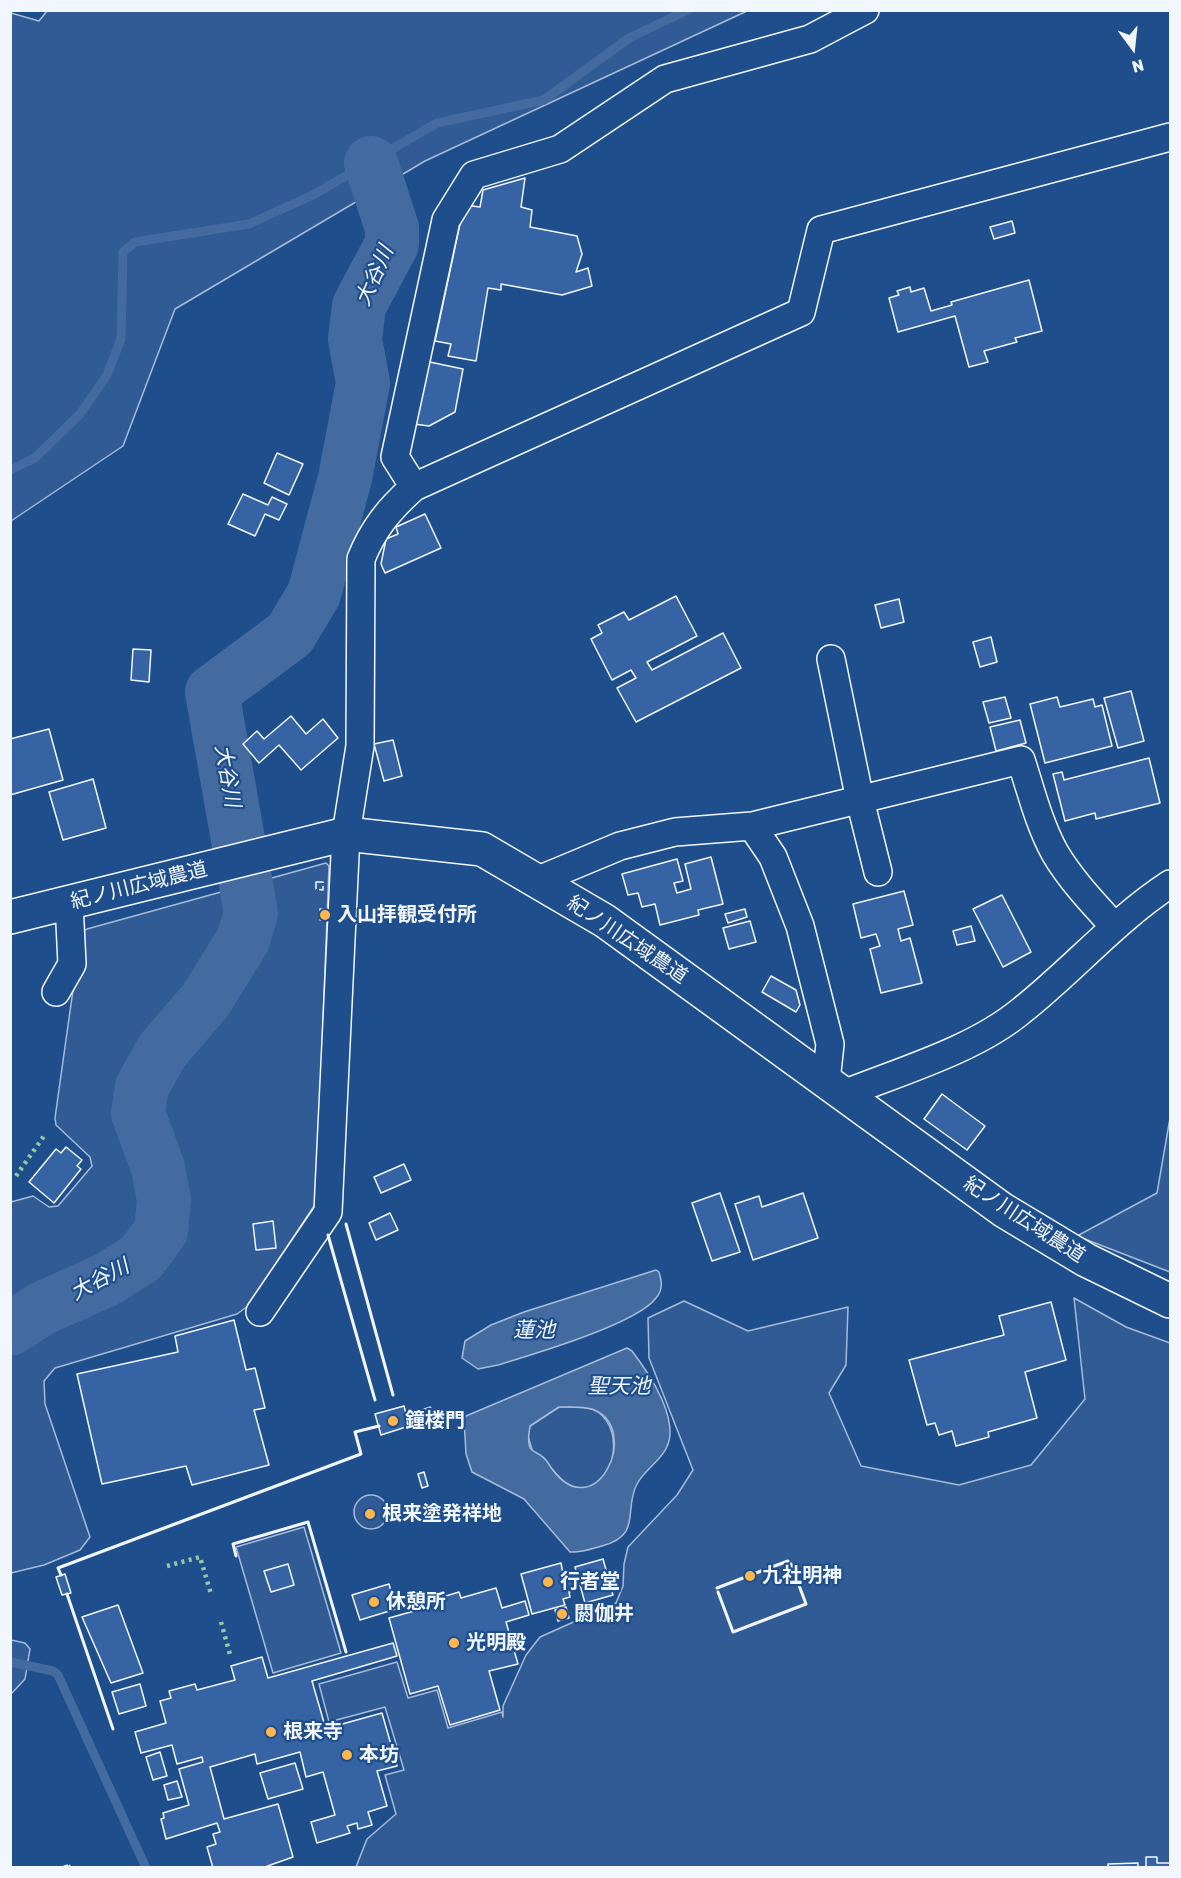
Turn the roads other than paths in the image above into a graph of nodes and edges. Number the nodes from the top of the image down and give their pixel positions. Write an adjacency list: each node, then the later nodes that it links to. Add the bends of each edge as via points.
1 (865, 10): 3 (street, via 810,39 665,79 560,149 474,175 446,220 395,457)
2 (1170, 137): 3 (street, via 821,230 801,312)
3 (414, 487): 7 (street, via 391,508 370,536 361,560 360,746)
4 (831, 659): 5 (street)
5 (860, 800): 6 (street); 8 (street); 13 (street, via 1021,760 1055,853)
6 (752, 826): 9 (street, via 675,831 620,846); 15 (street, via 773,857 800,926 830,1044)
7 (346, 834): 9 (street, 紀ノ川広域農道, via 482,849); 11 (street, 紀ノ川広域農道); 17 (street, via 328,1212)
8 (879, 872)
9 (536, 881): 15 (street, 紀ノ川広域農道, via 605,921)
10 (1170, 884): 13 (street)
11 (69, 903): 12 (street, 紀ノ川広域農道); 14 (street, via 72,964)
12 (10, 918)
13 (1114, 926): 15 (street, via 1020,1012 978,1039)
14 (56, 992)
15 (835, 1087): 16 (street, 紀ノ川広域農道, via 1002,1210 1086,1260)
16 (1170, 1301)
17 (260, 1312)

